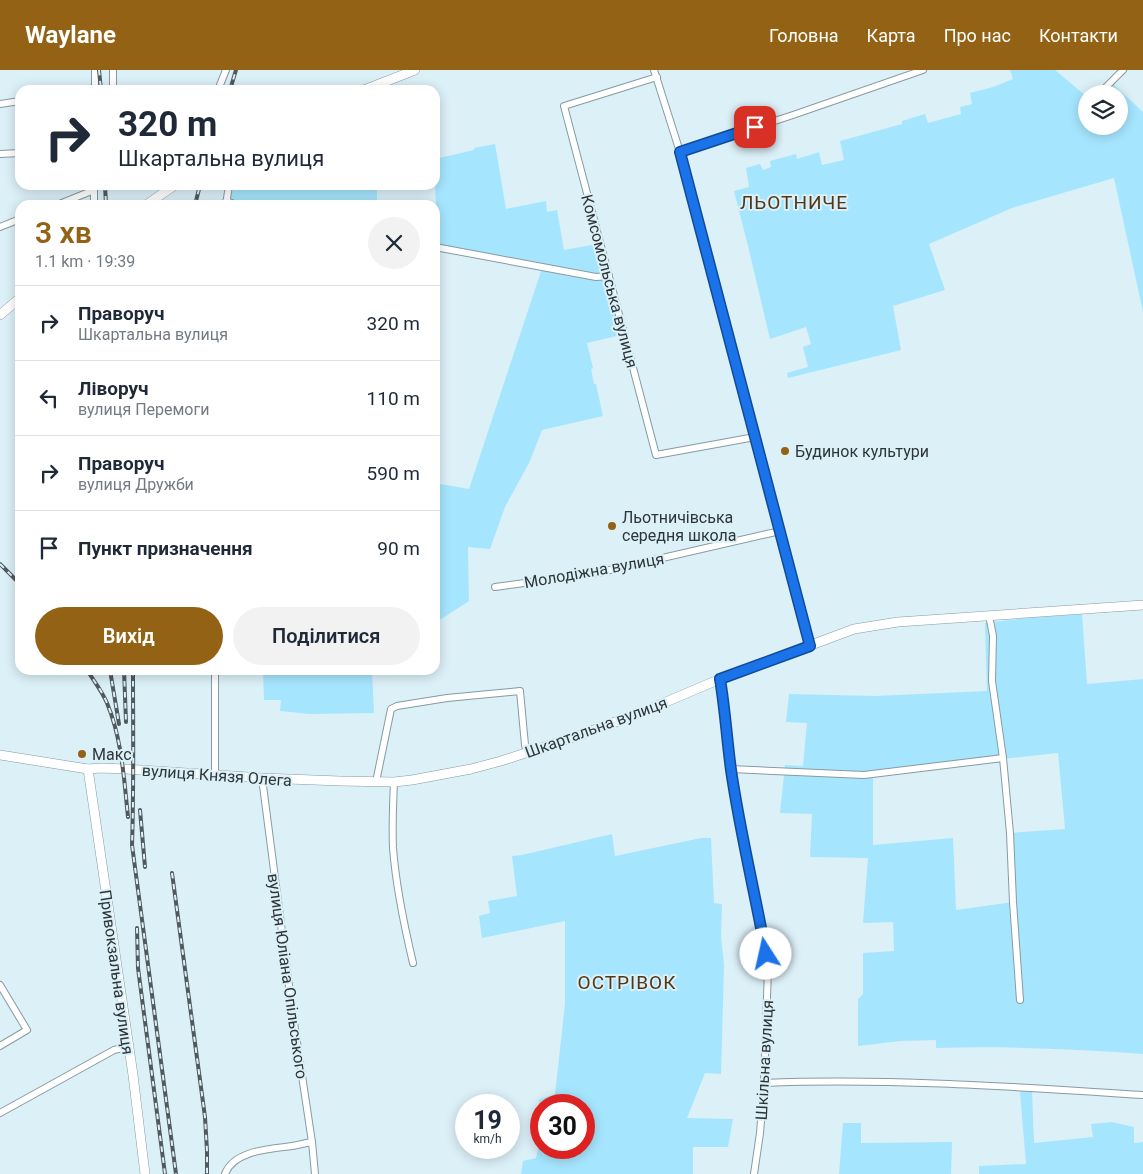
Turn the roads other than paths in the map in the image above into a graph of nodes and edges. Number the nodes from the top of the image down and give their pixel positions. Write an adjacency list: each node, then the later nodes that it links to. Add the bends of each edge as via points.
1 (95, 70): 9 (street)
2 (113, 70): 10 (street)
3 (226, 70): 11 (street)
4 (415, 70): 12 (street)
5 (654, 70): 8 (street)
6 (923, 70): 16 (street)
7 (1122, 70): 13 (street)
8 (656, 78): 16 (street); 26 (street, Комсомольська вулиця, via 564,106)
9 (95, 85)
10 (114, 85)
11 (220, 85)
12 (377, 85)
13 (1108, 85)
14 (15, 102): 15 (street)
15 (0, 104)
16 (680, 152): 29 (street)
17 (15, 153): 18 (street)
18 (0, 154)
19 (90, 190): 21 (street)
20 (168, 190): 22 (street)
21 (67, 200)
22 (153, 200)
23 (15, 221): 24 (street)
24 (0, 227)
25 (440, 248): 26 (street, via 596,277)
26 (609, 276): 29 (street, Комсомольська вулиця, via 656,456)
27 (15, 302): 28 (street)
28 (0, 315)
29 (755, 437): 30 (street)
30 (780, 531): 31 (street, Молодіжна вулиця, via 597,573); 34 (street)
31 (495, 587)
32 (1143, 604): 33 (street, Шкартальна вулиця)
33 (989, 616): 34 (street, Шкартальна вулиця, via 898,622 854,629); 39 (street, via 993,636 992,681)
34 (810, 646): 36 (street, Шкартальна вулиця)
35 (215, 675): 42 (street)
36 (720, 679): 37 (street, Шкартальна вулиця, via 613,723); 41 (street, Шкільна вулиця)
37 (527, 753): 44 (street, via 520,691 397,706 391,709); 45 (street, Шкартальна вулиця, via 471,769)
38 (0, 755): 40 (street, вулиця Князя Олега)
39 (1003, 758): 41 (street, via 864,775); 48 (street)
40 (88, 769): 42 (street, вулиця Князя Олега); 50 (street, Привокзальна вулиця)
41 (731, 769): 51 (street, Шкільна вулиця, via 768,969)
42 (215, 775): 43 (street, вулиця Князя Олега)
43 (262, 778): 44 (street, вулиця Князя Олега); 54 (street, вулиця Юліана Опільського)
44 (376, 782): 45 (street, Шкартальна вулиця)
45 (394, 782): 46 (street, via 395,866)
46 (413, 963)
47 (0, 985): 49 (street, via 27,1030)
48 (1020, 1000)
49 (0, 1046)
50 (128, 1047): 53 (street, via 114,1050); 55 (street, Привокзальна вулиця)
51 (764, 1083): 52 (street, via 932,1083); 58 (street, Шкільна вулиця)
52 (1143, 1094)
53 (0, 1112)
54 (312, 1142): 56 (street, via 247,1154 234,1161); 57 (street, вулиця Юліана Опільського)
55 (145, 1174)
56 (225, 1174)
57 (315, 1174)
58 (754, 1174)

